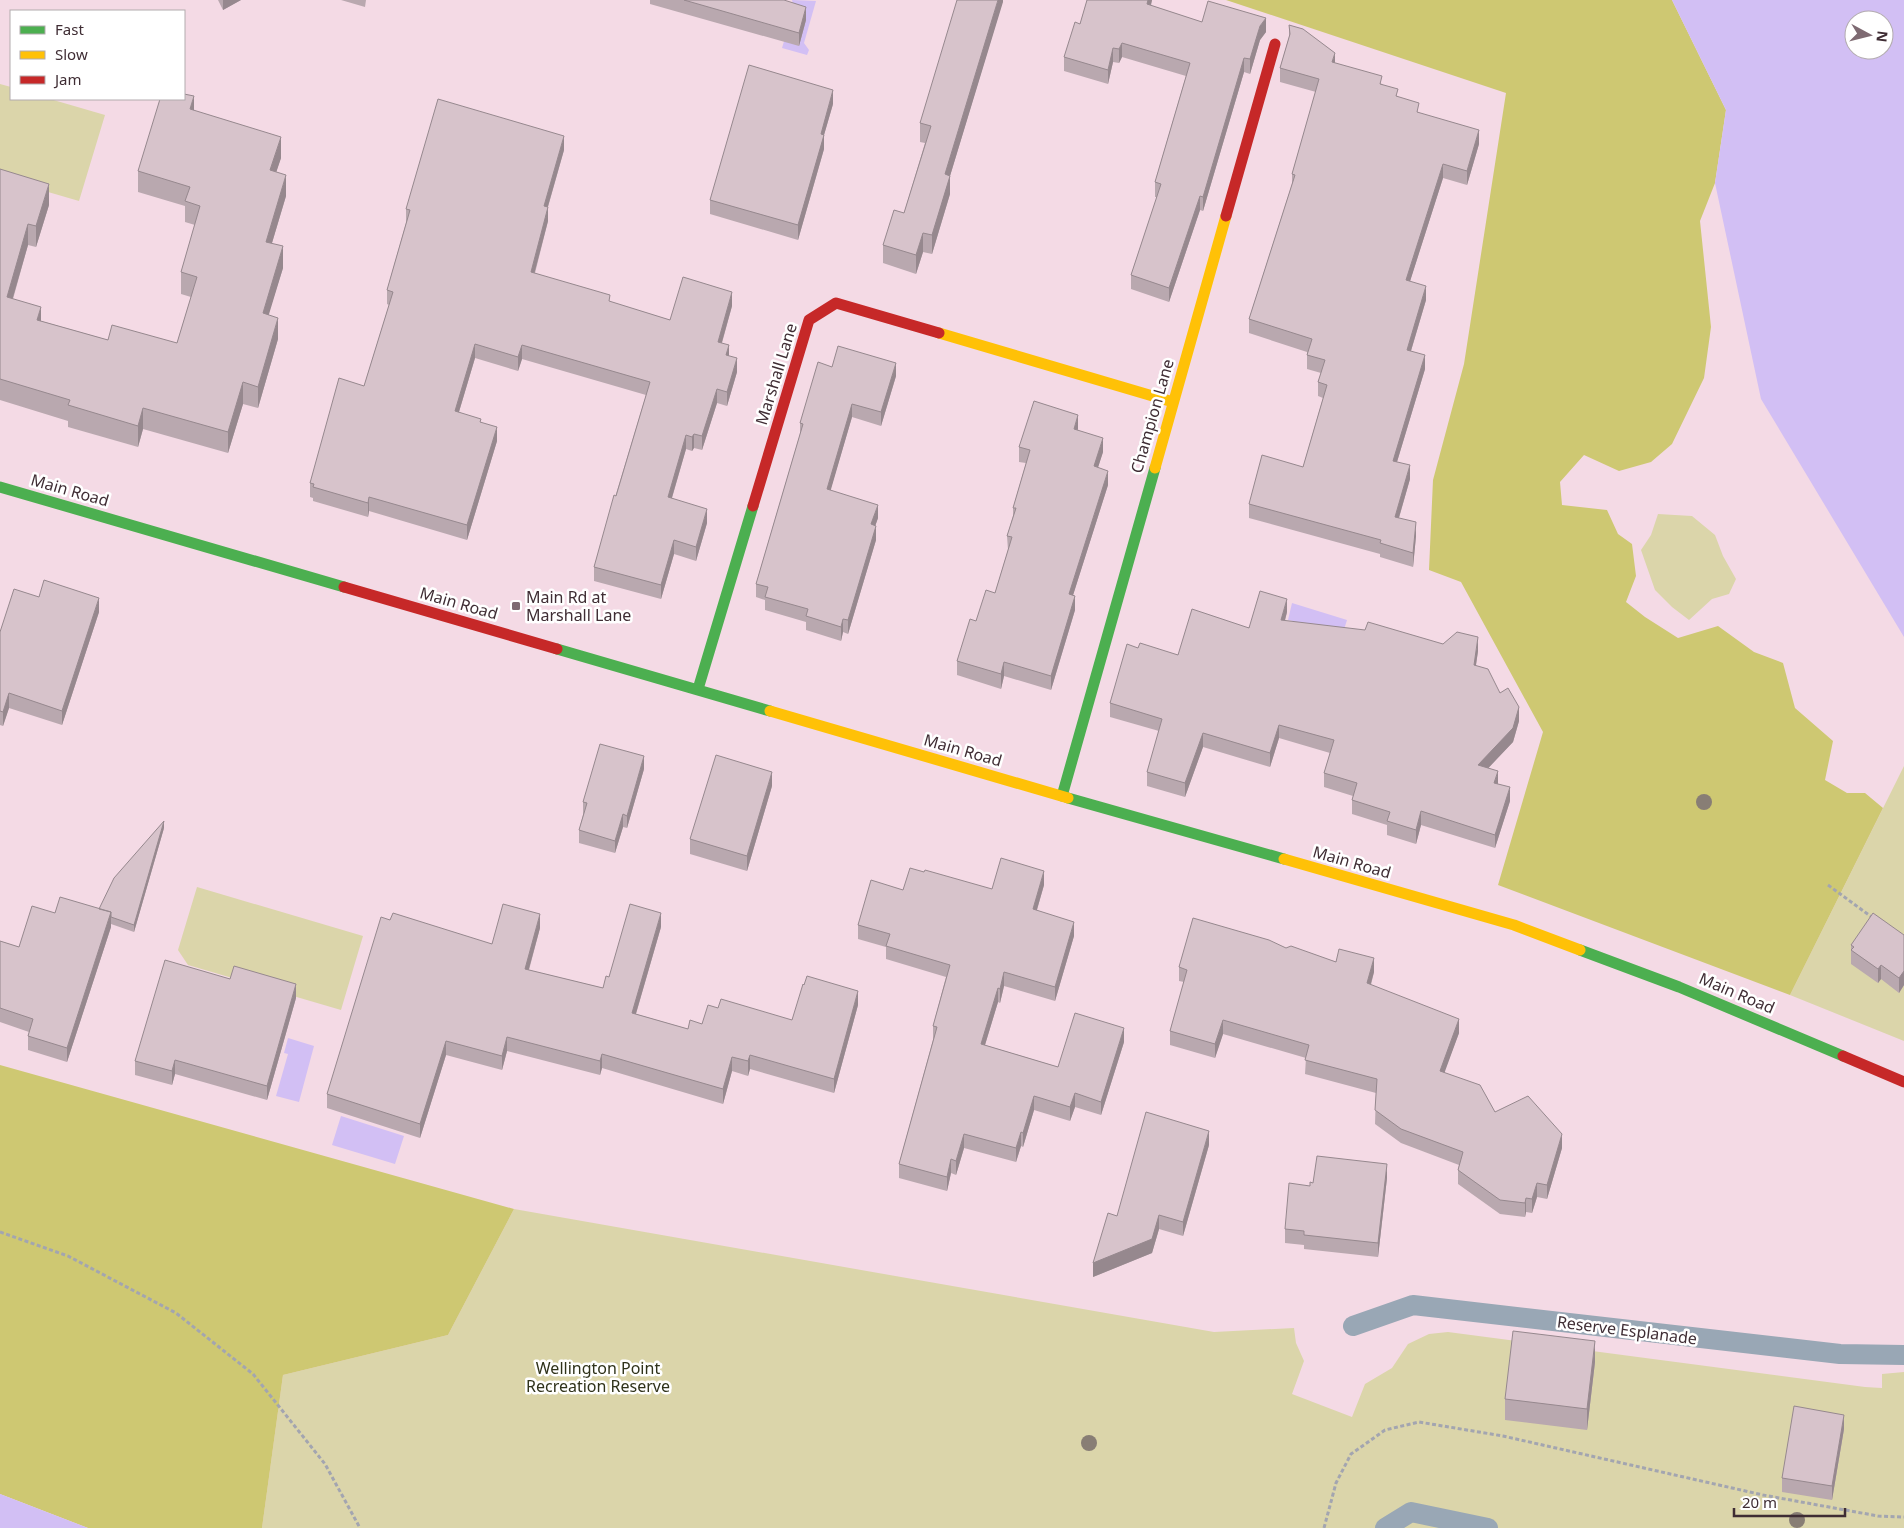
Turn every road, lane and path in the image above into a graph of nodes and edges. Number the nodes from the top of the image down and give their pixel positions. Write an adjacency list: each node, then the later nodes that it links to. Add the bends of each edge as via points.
1 (1275, 44): 2 (main road, Champion Lane)
2 (1173, 402): 4 (main road, Marshall Lane, via 836,303 809,320); 5 (main road, Champion Lane)
3 (0, 487): 4 (main road, Main Road)
4 (698, 689): 5 (main road, Main Road)
5 (1062, 796): 8 (main road, Main Road, via 1514,925 1679,987)
6 (1828, 885): 7 (path)
7 (1874, 918)
8 (1904, 1082)
9 (0, 1232): 13 (path, via 68,1256 176,1313 253,1374 325,1464)
10 (1353, 1326): 11 (lane, Reserve Esplanade, via 1413,1305 1840,1354)
11 (1904, 1355)
12 (1904, 1517): 14 (path, via 1878,1516 1772,1496 1503,1436 1419,1422 1385,1430 1351,1454 1336,1483)
13 (360, 1528)
14 (1324, 1528)
15 (1385, 1528): 16 (lane, via 1411,1512)
16 (1488, 1528)

